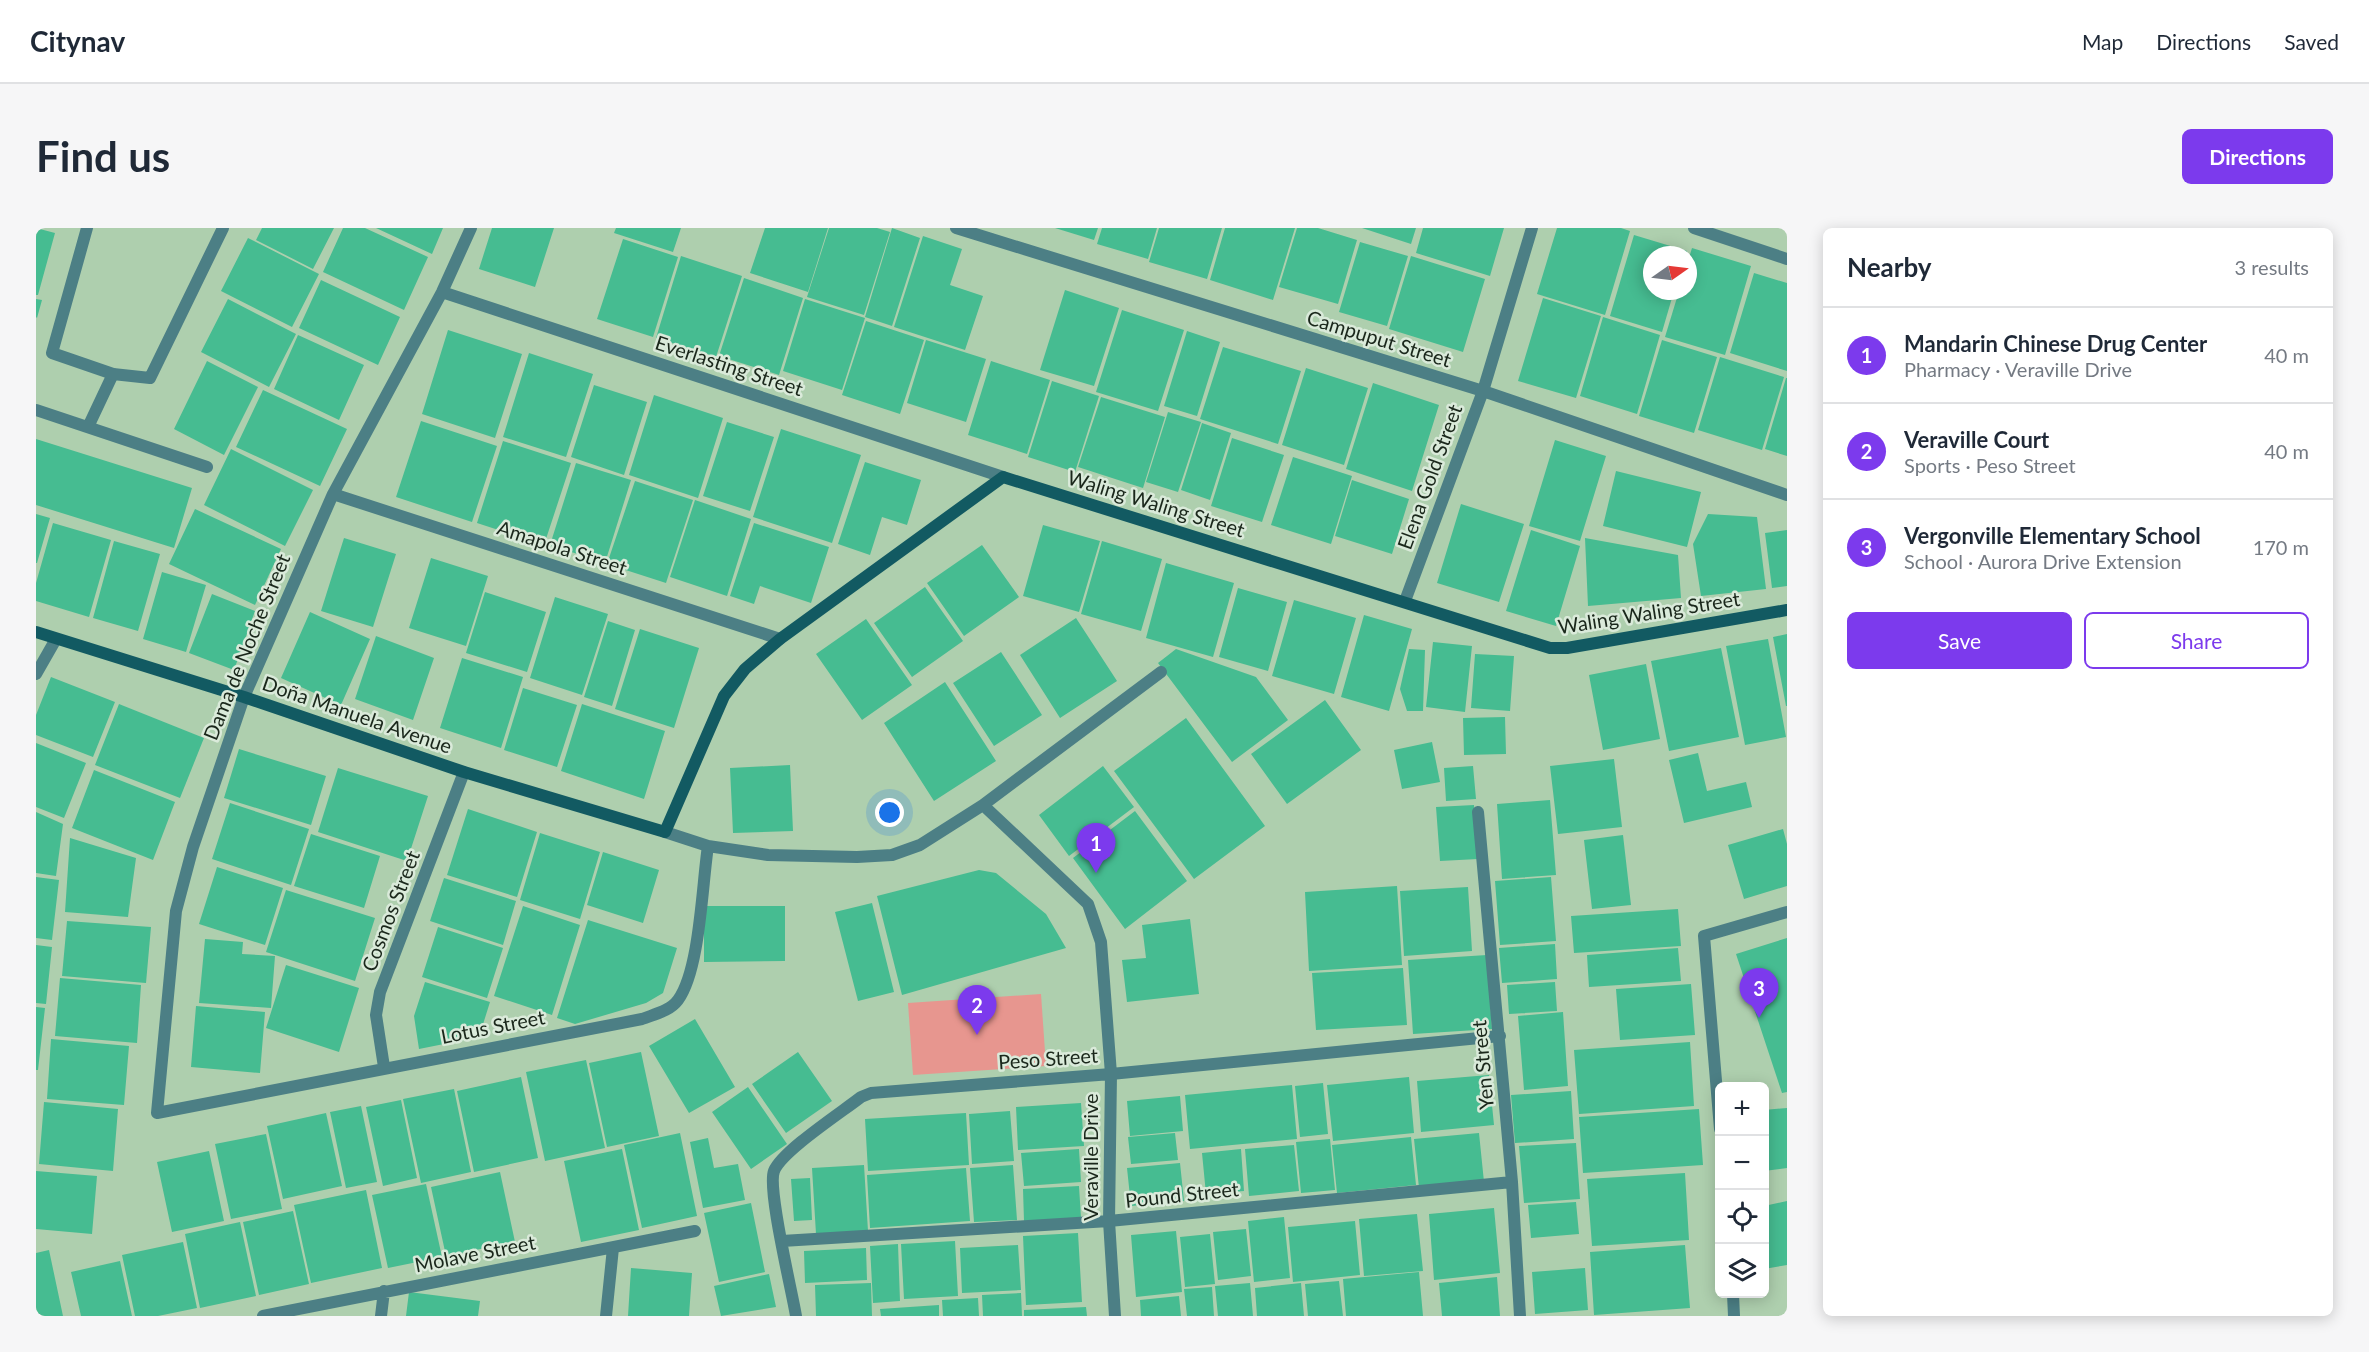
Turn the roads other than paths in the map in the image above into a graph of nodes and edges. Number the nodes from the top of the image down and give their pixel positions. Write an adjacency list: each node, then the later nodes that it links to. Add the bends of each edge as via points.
1 (87, 228): 9 (street, via 52,353)
2 (223, 228): 9 (street, via 150,378)
3 (471, 228): 8 (street, Dama de Noche Street)
4 (956, 228): 10 (street, Campuput Street)
5 (1532, 228): 10 (street, Elena Gold Street)
6 (1695, 228): 7 (street)
7 (1787, 259)
8 (442, 292): 14 (street, Everlasting Street); 15 (street, Dama de Noche Street)
9 (113, 374): 12 (street)
10 (1483, 392): 16 (street, Campuput Street); 17 (street, Elena Gold Street)
11 (36, 410): 12 (street)
12 (88, 427): 13 (street)
13 (207, 468)
14 (1003, 477): 17 (street, Waling Waling Street); 21 (street)
15 (333, 494): 21 (street, Amapola Street); 24 (street, Dama de Noche Street)
16 (1787, 495)
17 (1405, 601): 18 (street, Waling Waling Street, via 1550,648)
18 (1787, 610)
19 (36, 632): 20 (street, Doña Manuela Avenue)
20 (56, 639): 23 (street); 24 (street, Doña Manuela Avenue)
21 (780, 639): 28 (street, via 745,669 724,696)
22 (1161, 672): 26 (street)
23 (36, 674)
24 (244, 697): 25 (street, Doña Manuela Avenue); 35 (street, Dama de Noche Street, via 193,847 176,911)
25 (464, 772): 28 (street, Doña Manuela Avenue); 32 (street, Cosmos Street, via 380,992 376,1015)
26 (983, 805): 29 (street, via 920,845 892,855 768,855); 33 (street, Veraville Drive, via 1088,904 1101,942)
27 (1478, 812): 31 (street, Yen Street)
28 (665, 832): 29 (street)
29 (708, 846): 32 (street, Lotus Street, via 692,966 682,993 668,1010 642,1019)
30 (1787, 912): 34 (street, via 1704,936)
31 (1500, 1036): 33 (street, Peso Street); 36 (street, Yen Street)
32 (384, 1067): 35 (street, Lotus Street)
33 (1111, 1074): 37 (street, Veraville Drive); 39 (street, Peso Street, via 884,1091 861,1097 786,1156 774,1172)
34 (1715, 1082)
35 (157, 1113)
36 (1512, 1182): 37 (street, Pound Street); 48 (street, Yen Street)
37 (1109, 1221): 39 (street, Pound Street); 47 (street, Veraville Drive)
38 (695, 1231): 40 (street, Molave Street)
39 (782, 1241): 46 (street, Peso Street)
40 (613, 1248): 41 (street, Molave Street); 45 (street)
41 (384, 1292): 43 (street, Molave Street); 44 (street)
42 (1733, 1298): 49 (street)
43 (263, 1316)
44 (381, 1316)
45 (606, 1316)
46 (796, 1316)
47 (1115, 1316)
48 (1520, 1316)
49 (1734, 1316)

